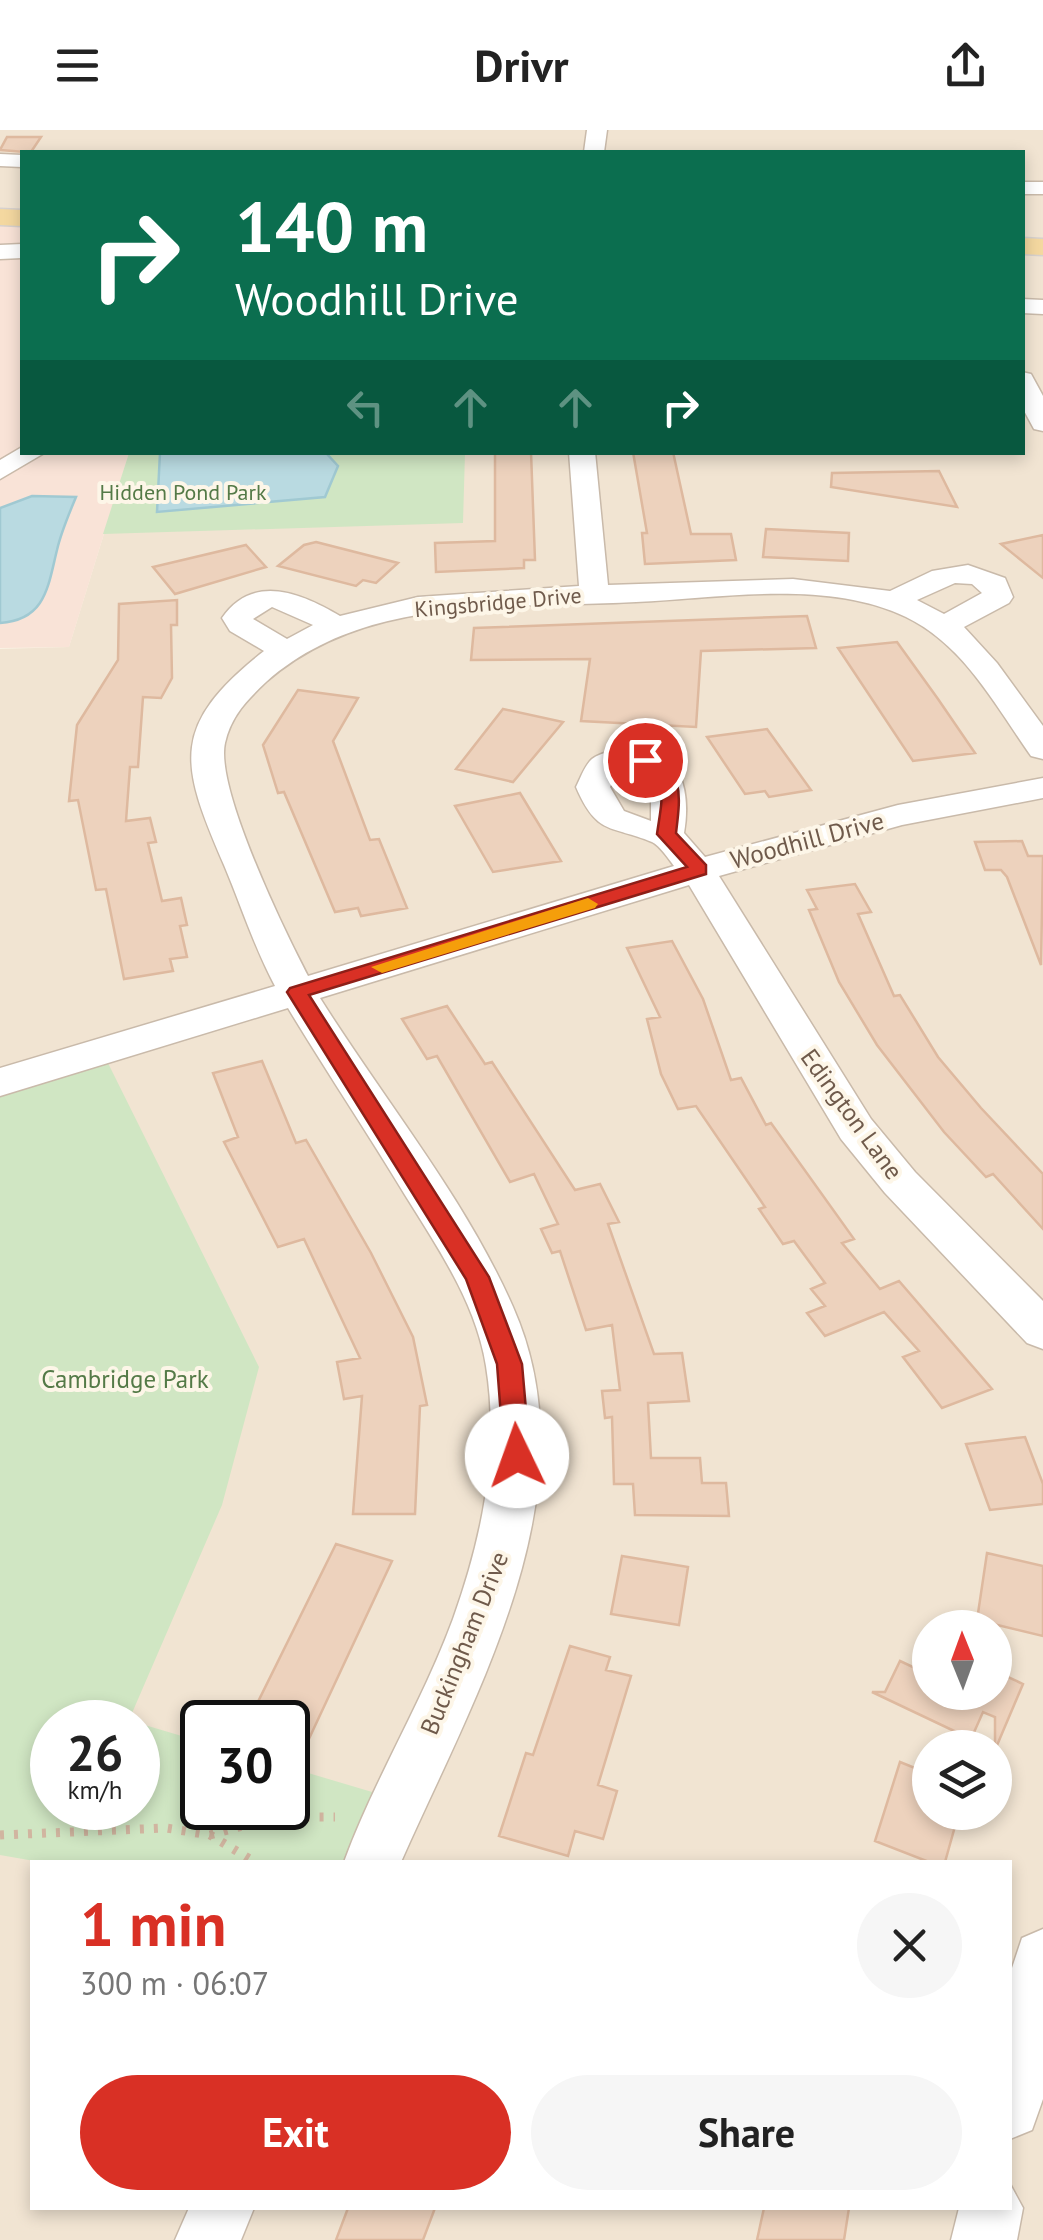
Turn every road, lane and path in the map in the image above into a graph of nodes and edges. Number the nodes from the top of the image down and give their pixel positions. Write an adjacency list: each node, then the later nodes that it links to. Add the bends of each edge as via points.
1 (1025, 391): 2 (street)
2 (1035, 433)
3 (28, 455): 5 (street)
4 (582, 455): 6 (street)
5 (0, 471)
6 (594, 594): 7 (street, Kingsbridge Drive, via 818,589); 9 (street, Kingsbridge Drive, via 431,605)
7 (892, 602): 8 (street, Kingsbridge Drive); 8 (street, via 951,574 978,576 998,588 998,597)
8 (944, 626): 11 (street, Kingsbridge Drive)
9 (338, 627): 10 (street, Kingsbridge Drive); 10 (street, via 292,600 254,601 244,608 237,618 241,625)
10 (287, 652): 15 (street, Kingsbridge Drive, via 223,706 209,736 206,768)
11 (1043, 749)
12 (1043, 788): 14 (street, Woodhill Drive, via 898,815)
13 (666, 834): 14 (street, Edington Lane)
14 (699, 870): 15 (street, Woodhill Drive); 17 (street, Edington Lane, via 859,1132)
15 (297, 992): 16 (street, Woodhill Drive); 22 (street, Buckingham Drive, via 477,1277 510,1364 518,1434 505,1538 486,1601)
16 (0, 1082)
17 (1043, 1331)
18 (335, 1817): 19 (path, via 275,1817)
19 (210, 1835): 20 (path, via 166,1828); 21 (path)
20 (0, 1836)
21 (251, 1860)
22 (373, 1860)
23 (1043, 1959): 24 (street)
24 (1012, 2099)
25 (221, 2210): 27 (street)
26 (990, 2210): 28 (street)
27 (208, 2240)
28 (984, 2240)

